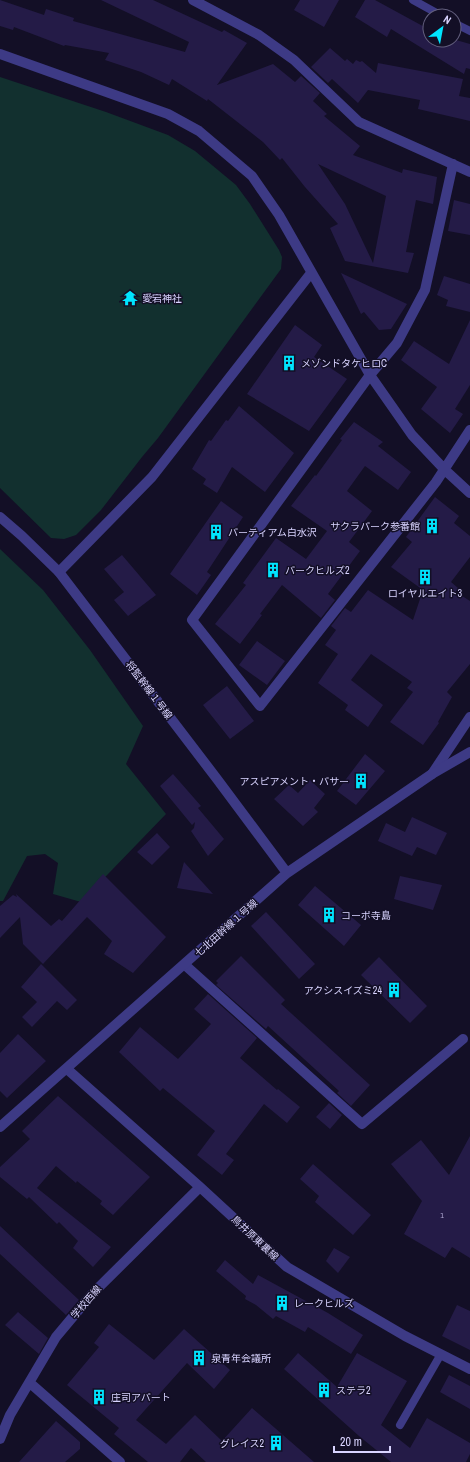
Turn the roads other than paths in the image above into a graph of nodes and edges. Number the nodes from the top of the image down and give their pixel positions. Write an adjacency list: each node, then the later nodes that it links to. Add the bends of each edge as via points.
1 (193, 0): 5 (street, via 259,36 294,60 359,122)
2 (413, 0): 3 (lane)
3 (428, 8)
4 (0, 54): 7 (street, via 168,114 199,131 252,176 279,215)
5 (453, 164): 6 (street); 8 (street, via 425,290 397,342)
6 (470, 172)
7 (311, 273): 8 (street); 13 (street, via 152,477)
8 (370, 375): 10 (street, via 412,435); 10 (street, via 192,620 260,706)
9 (470, 430): 10 (street)
10 (445, 470): 11 (street)
11 (470, 494)
12 (0, 517): 13 (street, 将監幹線１号線)
13 (59, 572): 17 (street, 将監幹線１号線)
14 (470, 717): 16 (street)
15 (470, 752): 16 (street, 七北田幹線１号線)
16 (432, 774): 17 (street, 七北田幹線１号線)
17 (287, 873): 18 (street, 七北田幹線１号線)
18 (184, 965): 19 (street, via 362,1124); 20 (street, 七北田幹線１号線)
19 (463, 1039)
20 (67, 1069): 21 (street, 七北田幹線１号線); 22 (street, 鳥井原東裏線)
21 (0, 1127)
22 (200, 1187): 23 (street, 鳥井原東裏線, via 287,1267); 25 (street, 学校西線, via 92,1294 56,1337)
23 (441, 1354): 24 (street, 鳥井原東裏線); 26 (lane)
24 (470, 1368)
25 (30, 1383): 27 (street, 学校西線, via 10,1415); 28 (street)
26 (400, 1425)
27 (0, 1439)
28 (120, 1462)

